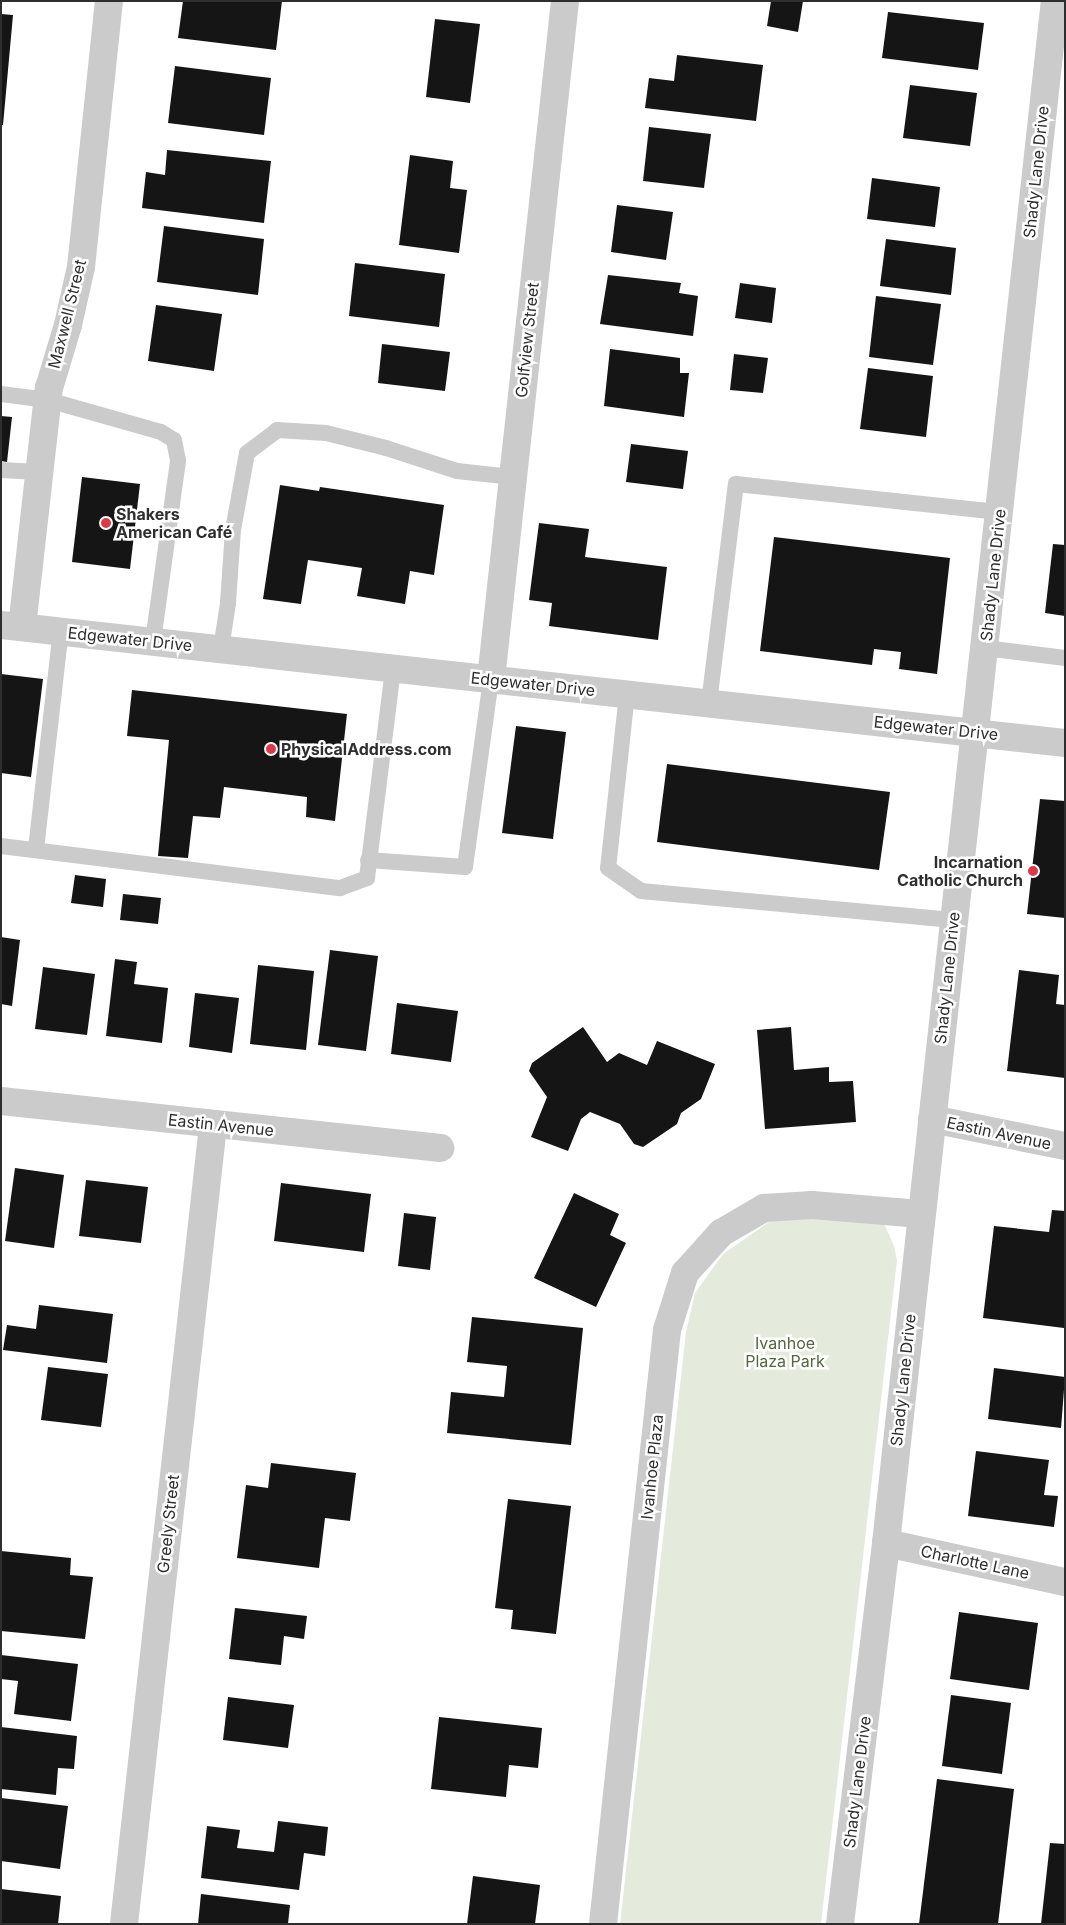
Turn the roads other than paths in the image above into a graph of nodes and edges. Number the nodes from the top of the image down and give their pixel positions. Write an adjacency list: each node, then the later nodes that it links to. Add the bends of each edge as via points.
1 (110, 1): 5 (street, Maxwell Street, via 81,267)
2 (565, 1): 8 (street, Golfview Street)
3 (1055, 1): 9 (street, Shady Lane Drive)
4 (1, 394): 5 (lane)
5 (48, 400): 7 (street, Maxwell Street); 12 (lane, via 162,432 174,440 178,460)
6 (1, 470): 7 (lane)
7 (40, 472): 10 (street, Maxwell Street)
8 (512, 477): 14 (lane, via 457,471 326,433 277,430 247,453 233,530); 17 (street, Golfview Street)
9 (1000, 512): 13 (street, Shady Lane Drive); 19 (lane, via 736,484)
10 (12, 626): 11 (street, Edgewater Drive)
11 (61, 631): 12 (street, Edgewater Drive); 23 (lane)
12 (153, 642): 14 (street, Edgewater Drive)
13 (985, 648): 15 (lane); 20 (street, Shady Lane Drive)
14 (221, 649): 16 (street, Edgewater Drive)
15 (1065, 658)
16 (393, 668): 17 (street, Edgewater Drive); 24 (lane)
17 (491, 679): 18 (street, Edgewater Drive); 24 (lane, via 465,867)
18 (627, 694): 19 (street, Edgewater Drive); 25 (lane, via 608,868 640,891)
19 (709, 703): 20 (street, Edgewater Drive)
20 (976, 733): 21 (street, Edgewater Drive); 25 (street, Shady Lane Drive)
21 (1065, 743)
22 (1, 846): 23 (lane)
23 (36, 849): 24 (lane, via 340,888 367,878)
24 (368, 860)
25 (953, 920): 27 (street, Shady Lane Drive)
26 (1, 1101): 28 (street, Eastin Avenue)
27 (932, 1119): 29 (street, Eastin Avenue); 31 (street, Shady Lane Drive)
28 (213, 1125): 30 (street, Eastin Avenue); 34 (street, Greely Street)
29 (1065, 1146)
30 (440, 1148)
31 (921, 1214): 32 (street, Shady Lane Drive); 35 (street, Ivanhoe Plaza, via 812,1205 764,1208 721,1233 685,1273 666,1330)
32 (886, 1543): 33 (street, Charlotte Lane); 36 (street, Shady Lane Drive)
33 (1065, 1582)
34 (124, 1924)
35 (603, 1924)
36 (840, 1924)

